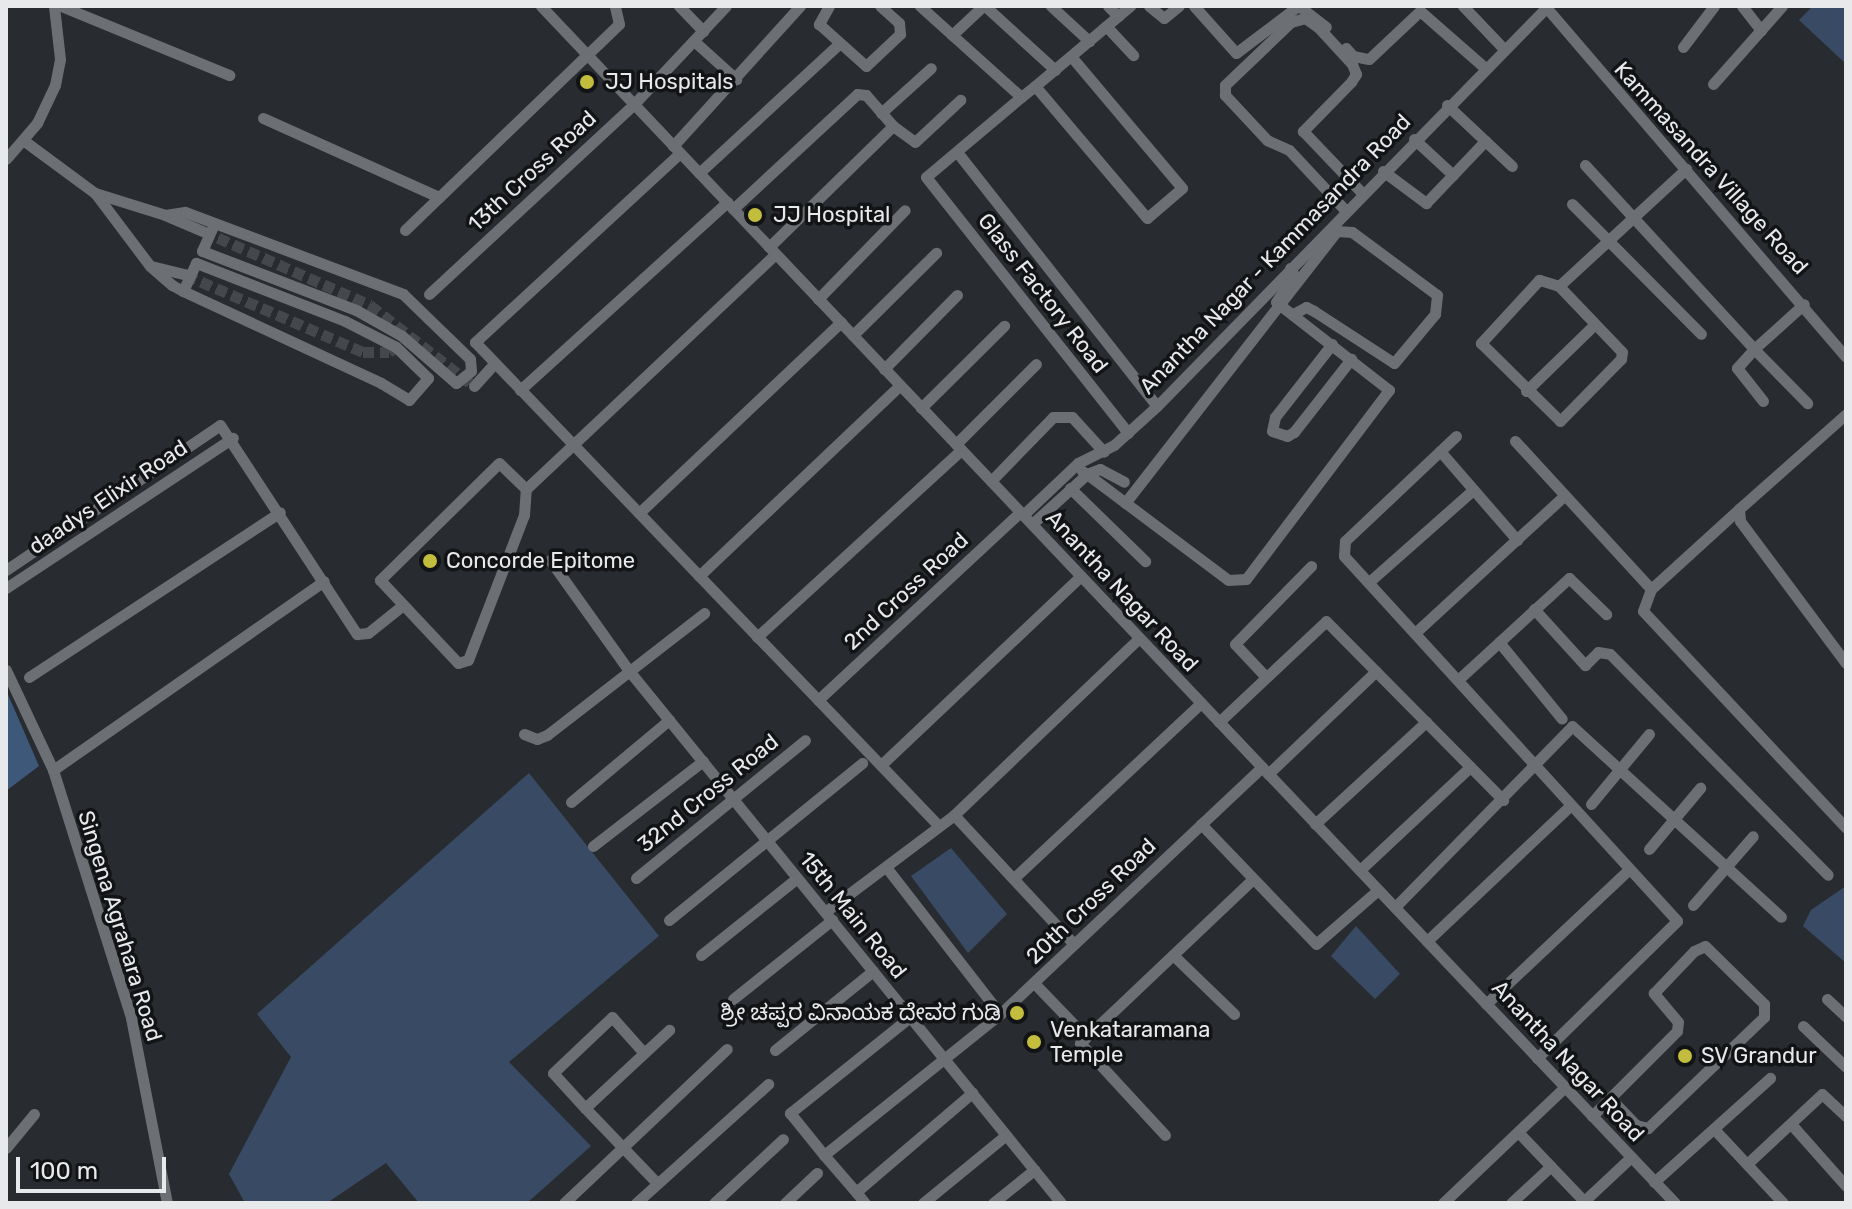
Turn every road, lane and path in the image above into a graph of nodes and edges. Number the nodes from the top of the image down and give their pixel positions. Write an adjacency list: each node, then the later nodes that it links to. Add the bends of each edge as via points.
1 (54, 6): 55 (street, via 60,59 55,85)
2 (61, 6): 43 (street)
3 (541, 6): 27 (street, Anantha Nagar Road)
4 (562, 6): 27 (street)
5 (615, 6): 37 (street, via 619,24)
6 (679, 6): 30 (street)
7 (726, 6): 30 (street, 13th Cross Road)
8 (800, 6): 44 (street)
9 (829, 6): 34 (street, via 819,24)
10 (880, 6): 34 (street, via 899,23 900,34 870,64 861,63)
11 (920, 6): 31 (street)
12 (984, 6): 31 (street); 42 (street)
13 (1051, 6): 33 (street)
14 (1108, 6): 26 (street)
15 (1130, 6): 26 (street)
16 (1149, 6): 17 (street, via 1164,18)
17 (1179, 6)
18 (1194, 6): 19 (street, via 1236,53)
19 (1298, 6): 25 (street, via 1314,13 1362,60)
20 (1463, 6): 36 (street)
21 (1714, 6): 35 (street)
22 (1742, 6): 29 (street)
23 (1782, 6): 29 (street)
24 (1546, 7): 36 (street, Anantha Nagar - Kammasandra Road); 62 (street, Kammasandra Village Road)
25 (1417, 8): 40 (street)
26 (1118, 16): 28 (street)
27 (551, 17): 37 (street, Anantha Nagar Road)
28 (1106, 26): 33 (street); 38 (street)
29 (1761, 30): 45 (street)
30 (703, 31): 32 (street, 13th Cross Road)
31 (952, 35): 47 (street)
32 (694, 41): 44 (street); 49 (street, 13th Cross Road)
33 (1089, 41): 39 (street)
34 (839, 44): 64 (street)
35 (1683, 47)
36 (1503, 48): 40 (street, Anantha Nagar - Kammasandra Road)
37 (587, 54): 49 (street, Anantha Nagar Road); 68 (street)
38 (1133, 55)
39 (1071, 56): 42 (street); 46 (street, via 1182,188 1147,218)
40 (1484, 67): 50 (street, Anantha Nagar - Kammasandra Road)
41 (931, 68): 51 (street)
42 (1055, 70): 46 (street)
43 (229, 75)
44 (736, 79): 57 (street)
45 (1713, 84)
46 (1035, 86): 47 (street)
47 (1021, 97): 58 (street)
48 (960, 100): 53 (street, via 915,142)
49 (634, 104): 57 (street, Anantha Nagar Road); 84 (street, 13th Cross Road)
50 (1447, 105): 54 (street, Anantha Nagar - Kammasandra Road); 56 (street)
51 (881, 113): 53 (street); 70 (street, via 866,95 857,94)
52 (263, 118): 68 (street)
53 (893, 126): 77 (street)
54 (1414, 139): 63 (street, Anantha Nagar - Kammasandra Road); 65 (street)
55 (23, 140): 59 (street); 66 (street)
56 (1485, 141): 61 (street); 65 (street)
57 (677, 150): 64 (street, Anantha Nagar Road); 100 (street, via 475,342)
58 (957, 152): 109 (street, Glass Factory Road); 112 (street, Glass Factory Road, via 926,177)
59 (6, 159)
60 (1585, 165): 73 (street)
61 (1512, 166)
62 (1686, 169): 73 (street); 87 (street, Kammasandra Village Road)
63 (1383, 171): 65 (street, via 1420,203 1431,200); 67 (street, Anantha Nagar - Kammasandra Road)
64 (699, 173): 70 (street, Anantha Nagar Road)
65 (1453, 175)
66 (95, 193): 74 (street, via 165,215 185,212); 79 (street)
67 (1362, 193): 72 (street, Anantha Nagar - Kammasandra Road); 72 (street, via 1303,131 1351,82 1356,74 1352,64 1305,18 1291,22 1225,85 1225,95 1267,140 1289,150)
68 (439, 197): 75 (street)
69 (1572, 204): 76 (street)
70 (730, 206): 77 (street, Anantha Nagar Road); 105 (street)
71 (905, 210): 86 (street)
72 (1345, 210): 80 (street, Anantha Nagar - Kammasandra Road)
73 (1635, 217): 76 (street); 96 (street)
74 (208, 228): 97 (street, via 202,251 356,310); 97 (street, via 403,294 473,364 456,383)
75 (405, 230)
76 (1609, 242): 82 (street); 93 (street)
77 (772, 250): 86 (street, Anantha Nagar Road); 116 (street)
78 (936, 253): 94 (street)
79 (150, 266): 81 (street); 83 (street)
80 (1290, 268): 88 (street, via 1294,275 1277,298); 109 (street, Anantha Nagar - Kammasandra Road)
81 (186, 275)
82 (1559, 286): 91 (street); 106 (street, via 1539,280 1481,343)
83 (183, 291): 97 (street, via 196,263); 97 (street, via 409,400 428,378)
84 (429, 294)
85 (957, 295): 102 (street)
86 (818, 299): 90 (street, Anantha Nagar Road)
87 (1804, 304): 96 (street); 98 (street, Kammasandra Village Road)
88 (1282, 306): 89 (street); 89 (street, via 1337,231 1344,229 1437,295 1435,314 1394,363 1306,307); 128 (street)
89 (1293, 314): 95 (street)
90 (841, 322): 94 (street, Anantha Nagar Road); 131 (street)
91 (1595, 324): 106 (street); 106 (street, via 1615,343 1621,359 1565,417 1552,418)
92 (1004, 326): 110 (street)
93 (1701, 334)
94 (853, 335): 102 (street, Anantha Nagar Road)
95 (1332, 344): 99 (street); 99 (street, via 1275,417 1272,431 1287,436 1294,432)
96 (1754, 349): 107 (street, via 1737,368); 108 (street)
97 (414, 354)
98 (1846, 357)
99 (1351, 359): 128 (street, via 1386,384 1387,396 1246,579 1228,580)
100 (494, 364): 104 (street); 105 (street)
101 (1036, 364): 117 (street)
102 (884, 369): 103 (street, Anantha Nagar Road)
103 (900, 385): 110 (street, Anantha Nagar Road); 138 (street)
104 (474, 386)
105 (520, 390): 116 (street)
106 (1526, 391)
107 (1763, 401)
108 (1807, 403)
109 (1157, 406): 112 (street, Anantha Nagar - Kammasandra Road)
110 (921, 408): 117 (street, Anantha Nagar Road)
111 (1846, 414): 129 (street)
112 (1128, 433): 119 (street, Anantha Nagar - Kammasandra Road)
113 (1456, 436): 118 (street)
114 (233, 438): 130 (street); 137 (street, daadys Elixir Road, via 220,425); 142 (street, daadys Elixir Road)
115 (1515, 441): 127 (street)
116 (573, 444): 125 (street); 131 (street)
117 (958, 447): 122 (street, Anantha Nagar Road); 149 (street)
118 (1440, 451): 126 (street); 141 (street, via 1342,546 1344,556)
119 (1104, 452): 120 (street, Anantha Nagar - Kammasandra Road); 122 (street, via 1072,417 1053,417)
120 (1075, 465): 121 (street); 132 (street, Anantha Nagar - Kammasandra Road)
121 (1087, 474): 123 (street, via 1100,469); 124 (street); 128 (street)
122 (991, 481): 132 (street, Anantha Nagar Road)
123 (1124, 482)
124 (1070, 488): 132 (street); 135 (street)
125 (526, 489): 144 (street, via 499,463 380,580); 144 (street, via 524,515 468,660 458,663)
126 (1473, 490): 133 (street); 141 (street)
127 (1565, 495): 133 (street); 143 (street)
128 (1125, 503)
129 (1739, 509): 143 (street); 152 (street, via 1740,521)
130 (280, 512): 140 (street); 156 (street)
131 (639, 513): 138 (street)
132 (1025, 517): 139 (street, Anantha Nagar Road); 159 (street, 2nd Cross Road)
133 (1517, 540): 148 (street)
134 (550, 560): 155 (street, 15th Main Road)
135 (1145, 561)
136 (1311, 566): 157 (street, via 1235,644)
137 (6, 570)
138 (699, 576): 149 (street)
139 (1081, 576): 150 (street, Anantha Nagar Road); 170 (street)
140 (324, 581): 144 (street, via 357,634 368,633); 173 (street)
141 (1369, 582): 148 (street)
142 (6, 588)
143 (1651, 589): 187 (street, via 1643,611)
144 (403, 605)
145 (1534, 609): 147 (street, via 1569,578); 151 (street); 196 (street, via 1585,665 1598,652 1610,654)
146 (704, 613): 155 (street)
147 (1606, 614)
148 (1416, 632): 158 (street)
149 (757, 637): 159 (street)
150 (1139, 638): 160 (street, Anantha Nagar Road); 182 (street)
151 (1499, 642): 158 (street); 161 (street)
152 (1846, 663)
153 (6, 670): 173 (street, Singena Agrahara Road)
154 (1376, 671): 157 (street, via 1326,621); 164 (street); 174 (street, 20th Cross Road)
155 (630, 672): 162 (street, 15th Main Road); 165 (street, via 547,735 537,739)
156 (29, 677)
157 (1266, 677): 163 (street)
158 (1460, 678): 172 (street)
159 (818, 700): 170 (street)
160 (1201, 703): 163 (street, Anantha Nagar Road); 199 (street)
161 (1562, 719)
162 (669, 720): 168 (street, 15th Main Road); 179 (street)
163 (1219, 722): 174 (street, Anantha Nagar Road)
164 (1426, 722): 171 (street); 185 (street)
165 (524, 734)
166 (1649, 734): 175 (street)
167 (805, 740): 177 (street, 32nd Cross Road)
168 (703, 761): 177 (street, 15th Main Road); 190 (street)
169 (862, 763): 189 (street)
170 (881, 765): 186 (street)
171 (1470, 767): 178 (street); 194 (street)
172 (1534, 767): 175 (street, via 1572,726); 178 (street); 181 (street)
173 (53, 770): 258 (street, Singena Agrahara Road, via 131,1018)
174 (1265, 770): 184 (street, 20th Cross Road); 185 (street, Anantha Nagar Road)
175 (1619, 770): 180 (street); 183 (street)
176 (1700, 788): 183 (street)
177 (732, 797): 189 (street, 15th Main Road); 197 (street, 32nd Cross Road)
178 (1503, 800): 203 (street)
179 (571, 802)
180 (1591, 804)
181 (1570, 806): 195 (street); 207 (street)
182 (954, 815): 186 (street); 199 (street)
183 (1673, 820): 191 (street); 193 (street)
184 (1201, 824): 200 (street); 208 (street, 20th Cross Road)
185 (1315, 824): 194 (street, Anantha Nagar Road)
186 (938, 825): 192 (street)
187 (1846, 828)
188 (1753, 836): 193 (street)
189 (766, 839): 198 (street, 15th Main Road); 206 (street)
190 (593, 846)
191 (1649, 849)
192 (886, 867): 204 (street); 216 (street)
193 (1725, 867): 202 (street); 205 (street)
194 (1360, 870): 201 (street, Anantha Nagar Road)
195 (1627, 871): 215 (street); 226 (street, via 1677,921)
196 (1828, 875)
197 (636, 878)
198 (797, 878): 204 (street, 15th Main Road); 209 (street)
199 (1014, 878): 208 (street)
200 (1253, 879): 201 (street, via 1316,944); 210 (street)
201 (1378, 890): 203 (street, Anantha Nagar Road)
202 (1693, 905)
203 (1395, 907): 207 (street, Anantha Nagar Road)
204 (828, 916): 211 (street, 15th Main Road); 213 (street)
205 (1781, 917)
206 (669, 920)
207 (1427, 941): 215 (street, Anantha Nagar Road)
208 (1074, 944): 212 (street, 20th Cross Road)
209 (701, 955)
210 (1173, 955): 217 (street); 242 (street, via 1080,1043)
211 (873, 971): 218 (street, 15th Main Road); 224 (street)
212 (1034, 983): 216 (street, 20th Cross Road); 222 (street)
213 (733, 999)
214 (1827, 999): 219 (street)
215 (1486, 1004): 226 (street, Anantha Nagar Road)
216 (1000, 1014): 227 (street, 20th Cross Road)
217 (1234, 1014)
218 (910, 1017): 227 (street, 15th Main Road); 246 (street, via 790,1113)
219 (1846, 1017)
220 (1803, 1026): 228 (street)
221 (669, 1030): 225 (street)
222 (1083, 1034)
223 (727, 1049): 244 (street)
224 (775, 1050)
225 (644, 1053): 234 (street); 234 (street, via 612,1017 553,1073)
226 (1537, 1058): 231 (street, Anantha Nagar Road)
227 (944, 1059): 232 (street, 15th Main Road); 246 (street, 20th Cross Road)
228 (1846, 1067)
229 (1770, 1078): 239 (street)
230 (768, 1084): 252 (street)
231 (1565, 1087): 236 (street, Anantha Nagar Road); 240 (street)
232 (972, 1093): 241 (street, 15th Main Road); 255 (street)
233 (1610, 1098): 233 (street, via 1677,1031 1678,1022 1654,993 1694,951 1705,946 1764,1004 1764,1017 1648,1128 1636,1125); 236 (street)
234 (585, 1108): 244 (street)
235 (34, 1114): 245 (street)
236 (1592, 1116): 247 (street, Anantha Nagar Road)
237 (1846, 1116): 238 (street, via 1822,1094)
238 (1791, 1124): 248 (street); 254 (street)
239 (1714, 1129): 248 (street); 253 (street)
240 (1518, 1132): 249 (street); 266 (street)
241 (1006, 1135): 250 (street, 15th Main Road); 264 (street)
242 (1165, 1135)
243 (783, 1139): 261 (street)
244 (621, 1146): 252 (street); 259 (street)
245 (6, 1148)
246 (824, 1155): 255 (street)
247 (1631, 1157): 253 (street, Anantha Nagar Road); 257 (street)
248 (1748, 1163): 269 (street)
249 (1551, 1166): 257 (street); 267 (street)
250 (1034, 1170): 256 (street, 15th Main Road); 265 (street)
251 (817, 1173): 262 (street)
252 (656, 1182): 260 (street)
253 (1654, 1182): 268 (street, Anantha Nagar Road)
254 (1846, 1186)
255 (856, 1192): 263 (street)
256 (1058, 1202)
257 (1583, 1202)
258 (167, 1203)
259 (564, 1203)
260 (636, 1203)
261 (714, 1203)
262 (785, 1203)
263 (865, 1203)
264 (923, 1203)
265 (993, 1203)
266 (1443, 1203)
267 (1511, 1203)
268 (1675, 1203)
269 (1783, 1203)

